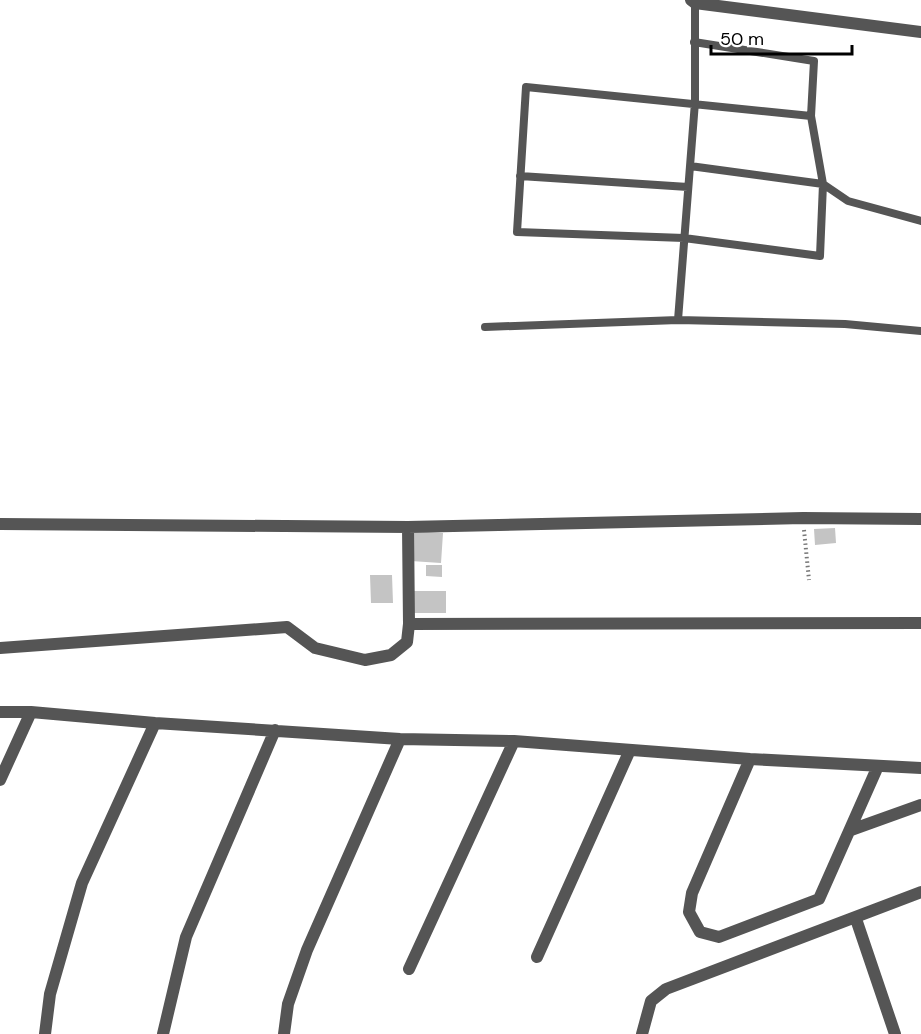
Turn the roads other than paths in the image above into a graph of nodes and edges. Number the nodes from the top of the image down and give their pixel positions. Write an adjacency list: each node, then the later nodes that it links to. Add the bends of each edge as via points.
1 (693, 1): 2 (street); 3 (lane)
2 (921, 32)
3 (694, 42): 4 (lane); 5 (lane, via 814,61)
4 (695, 102): 5 (lane); 6 (lane); 7 (lane, via 526,87)
5 (811, 116): 8 (lane)
6 (690, 166): 8 (lane); 9 (lane)
7 (520, 176): 9 (lane); 11 (lane, via 517,232)
8 (823, 184): 10 (lane, via 848,201); 11 (lane, via 820,256)
9 (688, 187): 11 (lane)
10 (921, 220)
11 (684, 238): 12 (lane)
12 (678, 320): 13 (lane); 14 (lane, via 845,324)
13 (485, 327)
14 (921, 331)
15 (921, 519): 17 (street)
16 (0, 524): 17 (street)
17 (408, 527): 19 (street)
18 (921, 623): 19 (street)
19 (410, 624): 20 (street, via 407,642 391,655 365,660 315,648 287,627)
20 (0, 648)
21 (0, 712): 22 (street)
22 (31, 712): 23 (street); 31 (street)
23 (155, 723): 24 (street); 38 (street, via 82,883 50,994)
24 (275, 730): 25 (street); 39 (street, via 186,937)
25 (399, 739): 26 (street); 40 (street, via 307,950 288,1004)
26 (514, 741): 27 (street); 37 (street)
27 (630, 750): 28 (street); 36 (street)
28 (750, 759): 29 (street); 33 (street, via 692,893 689,912 700,932 719,937 819,899)
29 (878, 766): 30 (street); 33 (street)
30 (921, 768)
31 (0, 780)
32 (921, 805): 33 (street)
33 (851, 830)
34 (921, 892): 35 (street)
35 (856, 919): 41 (street, via 666,989 651,1001); 42 (street)
36 (537, 957)
37 (409, 969)
38 (45, 1034)
39 (163, 1034)
40 (284, 1034)
41 (642, 1034)
42 (895, 1034)

